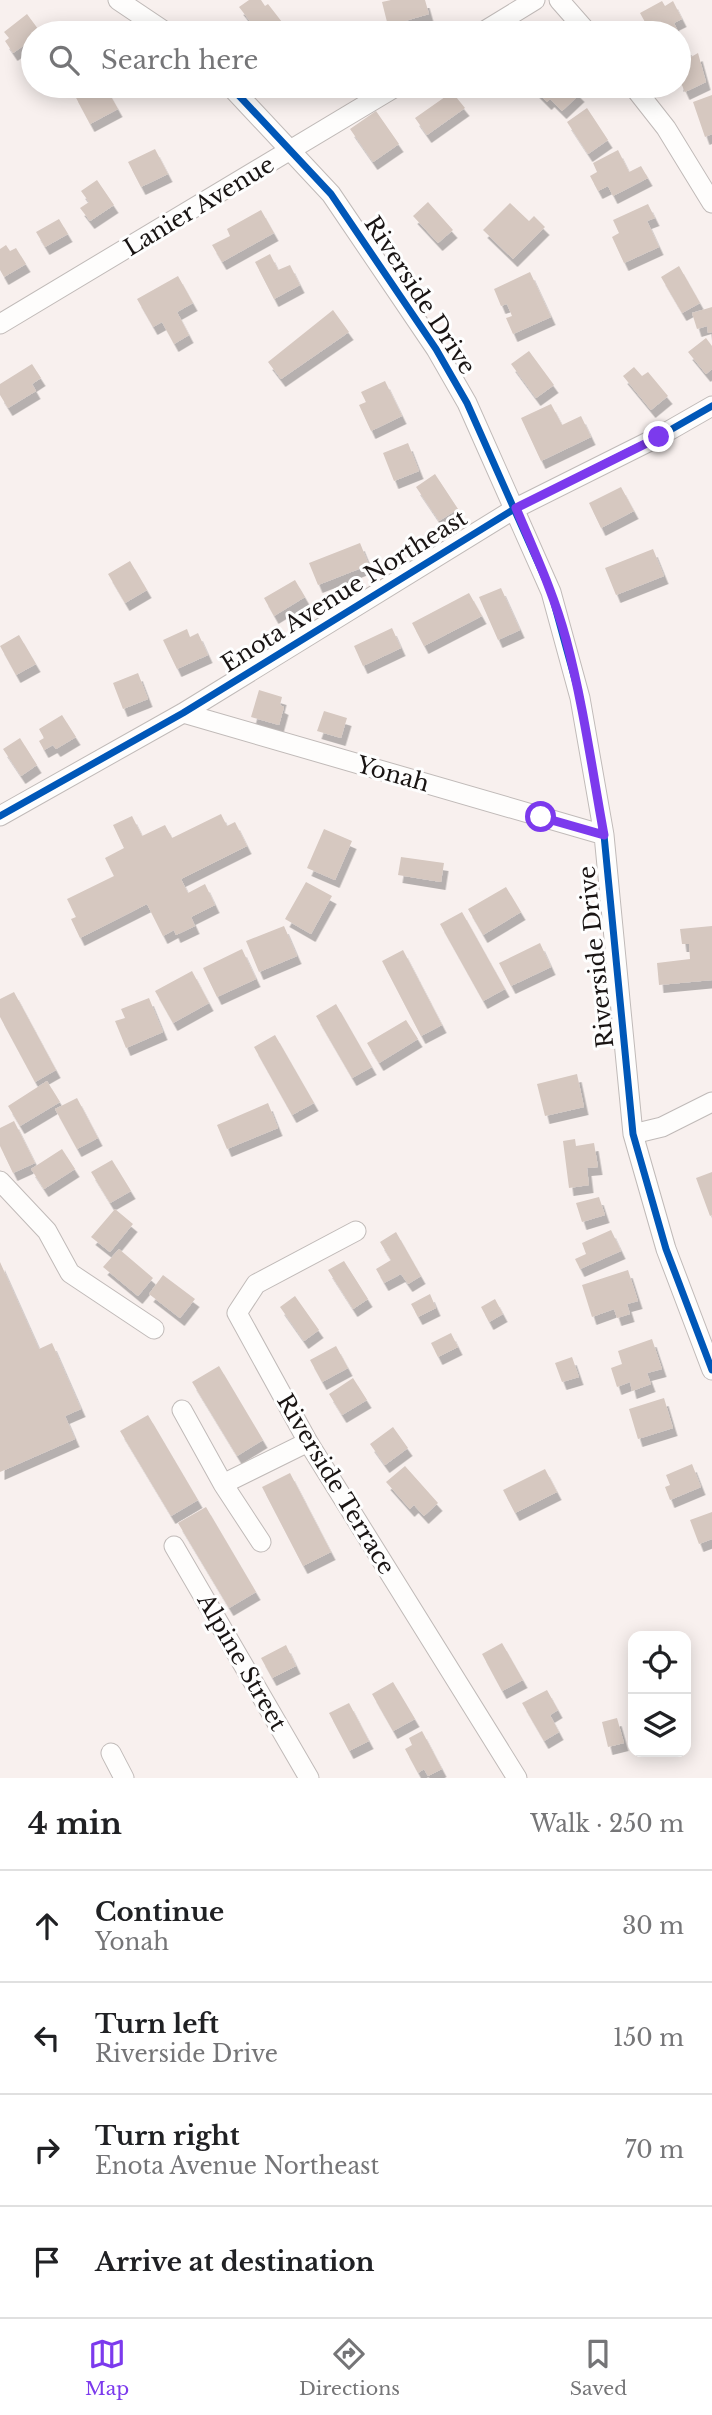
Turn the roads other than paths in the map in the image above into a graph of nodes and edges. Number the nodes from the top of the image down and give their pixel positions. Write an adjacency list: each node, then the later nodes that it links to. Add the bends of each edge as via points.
1 (118, 0): 4 (street)
2 (535, 0): 5 (street)
3 (559, 0): 6 (street)
4 (149, 21)
5 (501, 21)
6 (578, 21)
7 (241, 98): 10 (street, Riverside Drive)
8 (378, 98): 10 (street, Lanier Avenue)
9 (642, 98): 11 (street)
10 (290, 152): 12 (street, Lanier Avenue); 14 (street, Riverside Drive, via 331,194 436,349)
11 (712, 203)
12 (0, 324)
13 (712, 406): 14 (street, Enota Avenue Northeast)
14 (516, 508): 15 (street, Enota Avenue Northeast); 17 (street, Riverside Drive, via 565,638)
15 (183, 713): 16 (street, Enota Avenue Northeast); 17 (street, Yonah)
16 (0, 816)
17 (604, 835): 19 (street, Riverside Drive)
18 (712, 1102): 19 (street, via 662,1127)
19 (633, 1134): 23 (street, Riverside Drive, via 666,1249)
20 (0, 1181): 22 (street, via 47,1231 69,1273)
21 (356, 1231): 25 (street, Riverside Terrace, via 256,1284 237,1313)
22 (154, 1329)
23 (712, 1370)
24 (182, 1410): 26 (street)
25 (308, 1442): 26 (street); 32 (street, Riverside Terrace)
26 (223, 1484): 27 (street)
27 (261, 1542)
28 (174, 1546): 31 (street, Alpine Street)
29 (111, 1753): 30 (street)
30 (124, 1778)
31 (309, 1778)
32 (517, 1778)

